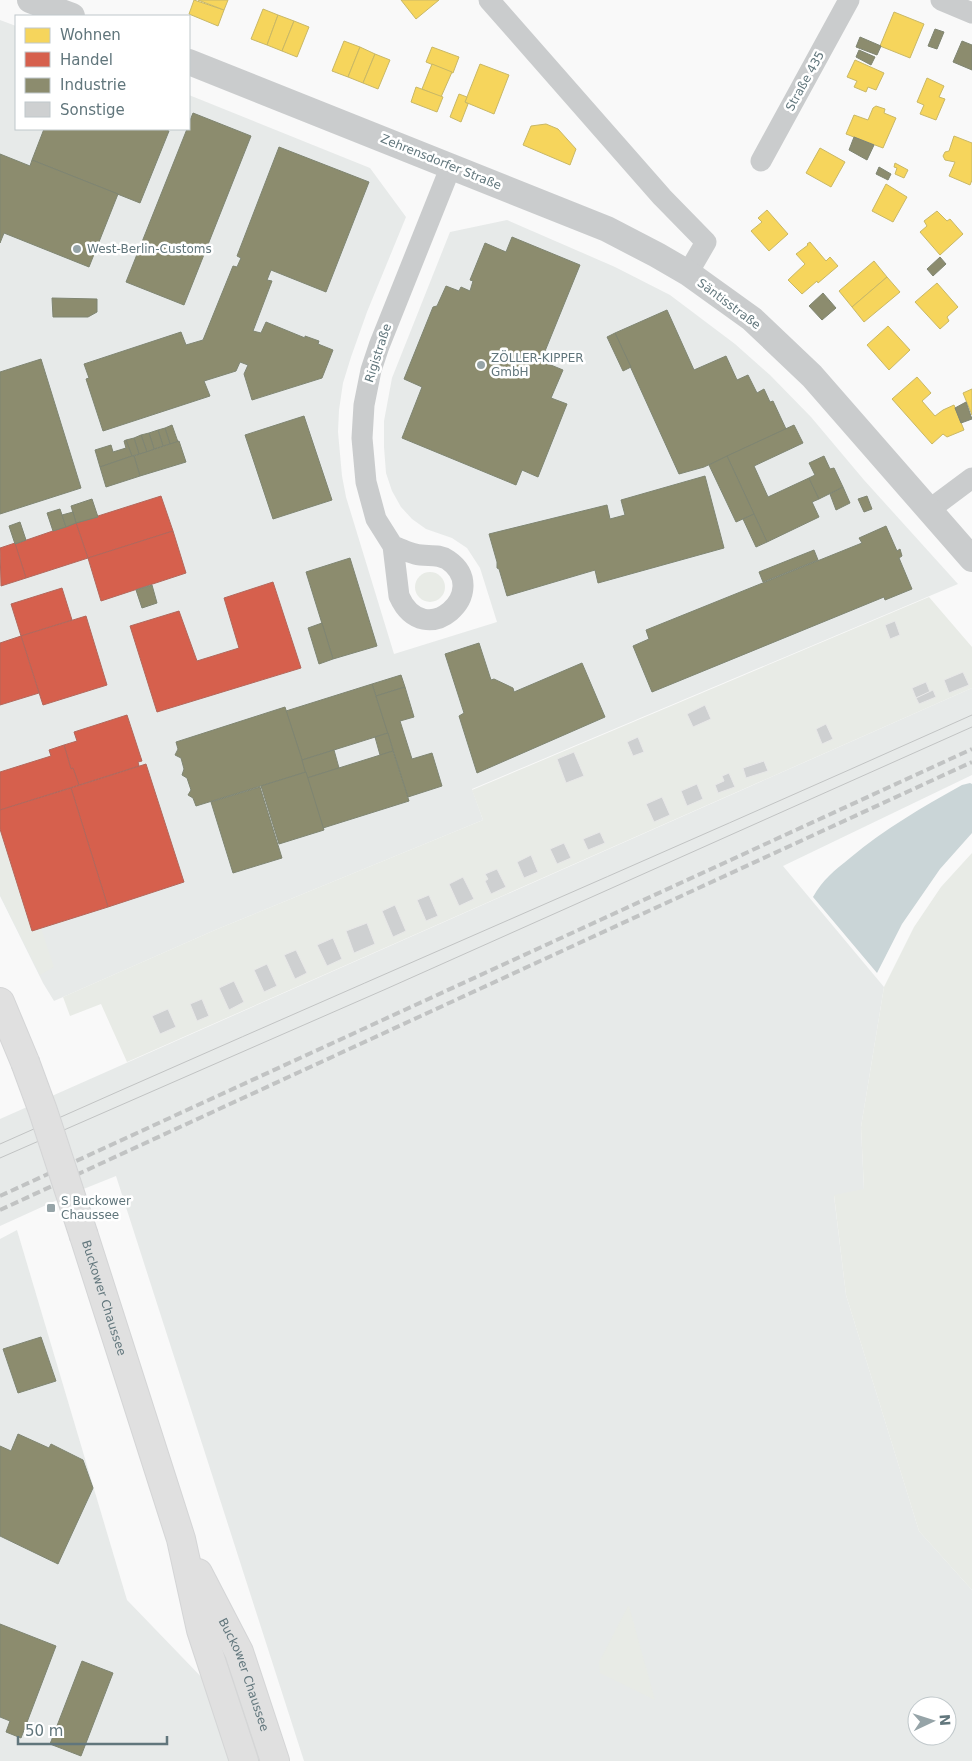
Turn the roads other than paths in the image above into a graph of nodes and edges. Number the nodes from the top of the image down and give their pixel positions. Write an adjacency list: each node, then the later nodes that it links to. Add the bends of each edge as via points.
1 (30, 0): 6 (street)
2 (489, 0): 10 (street, Säntisstraße, via 662,197 706,242)
3 (848, 0): 8 (street, Straße 435)
4 (941, 0): 5 (street)
5 (972, 13)
6 (69, 15)
7 (190, 62): 9 (street, Zehrensdorfer Straße)
8 (761, 161)
9 (451, 166): 10 (street, Zehrensdorfer Straße, via 607,230); 13 (street, Rigistraße, via 386,326 371,370 364,405 362,446 366,482 376,519)
10 (688, 273): 12 (street, Säntisstraße, via 752,320 796,360)
11 (972, 478): 12 (street)
12 (929, 510): 14 (street, Säntisstraße)
13 (393, 546)
14 (972, 559)
15 (0, 1002): 16 (main road, Buckower Chaussee, bridge, via 43,1111)
16 (181, 1539): 17 (main road, Buckower Chaussee, via 201,1630); 18 (main road, Buckower Chaussee, via 239,1652)
17 (244, 1761)
18 (275, 1761)

